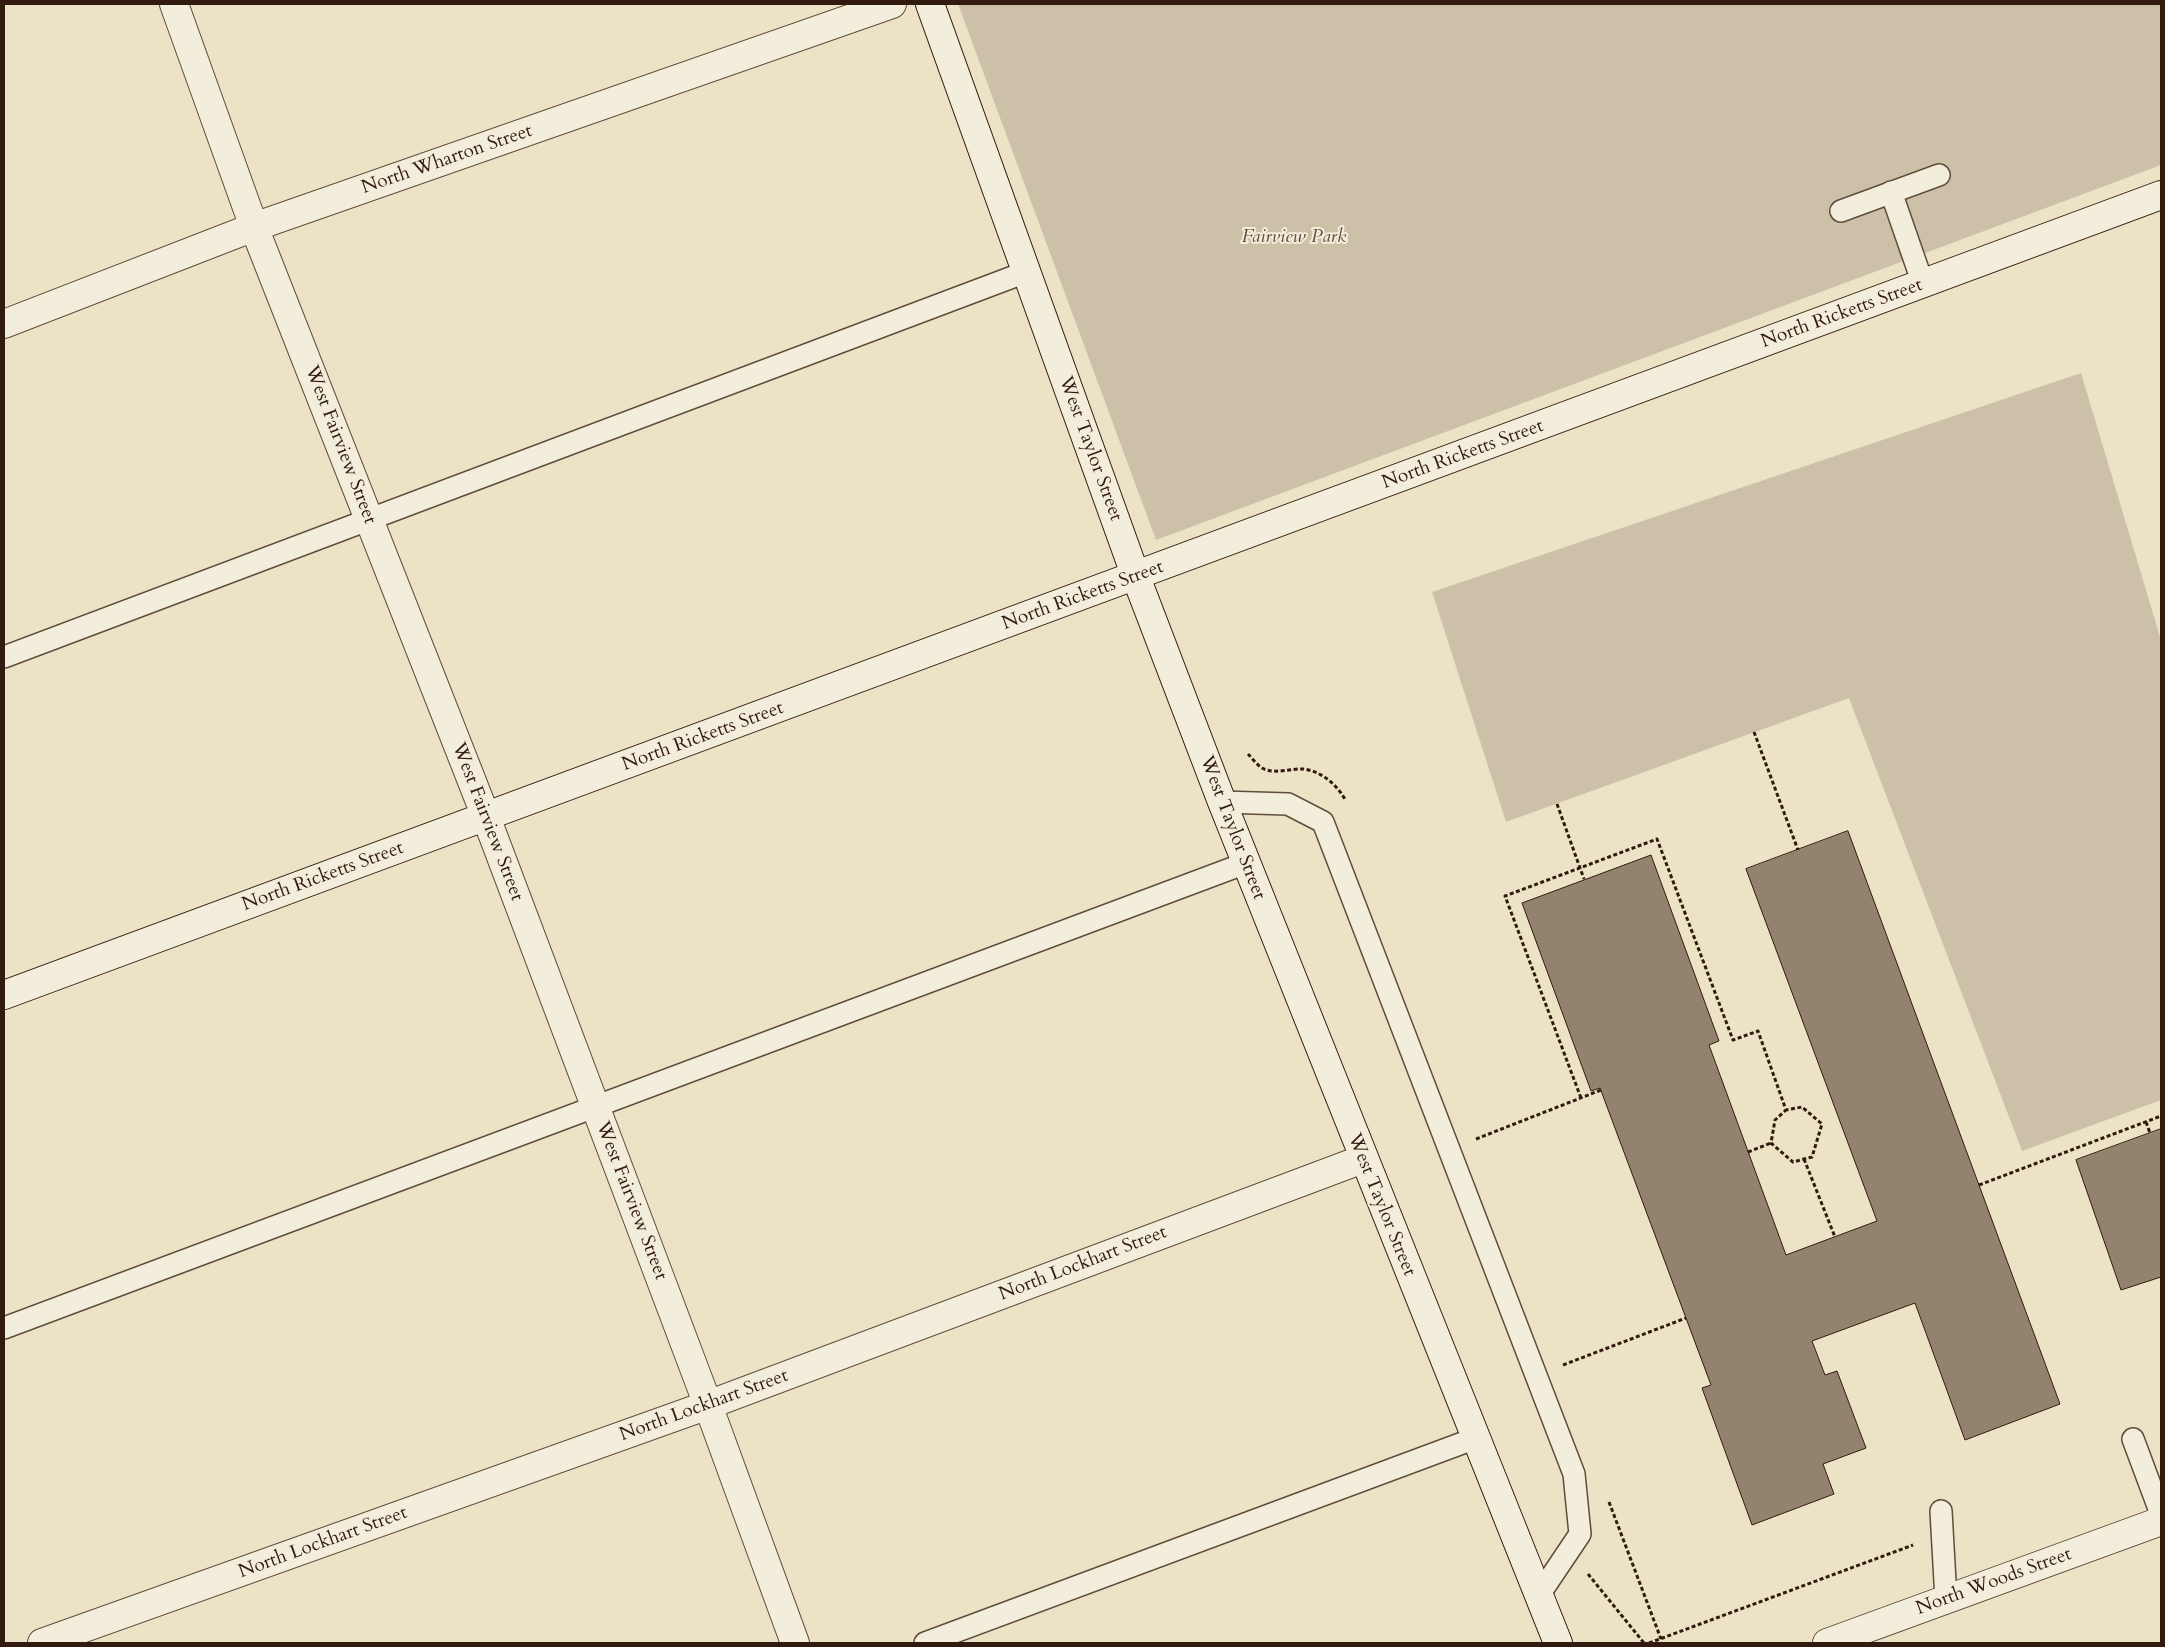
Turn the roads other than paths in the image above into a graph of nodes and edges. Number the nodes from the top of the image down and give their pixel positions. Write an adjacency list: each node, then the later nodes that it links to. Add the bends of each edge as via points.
1 (174, 4): 8 (street, West Fairview Street)
2 (892, 4): 8 (street, North Wharton Street)
3 (930, 4): 9 (street, West Taylor Street)
4 (1939, 175): 5 (lane)
5 (1891, 192): 7 (lane); 10 (lane)
6 (2161, 195): 10 (street, North Ricketts Street)
7 (1841, 211)
8 (254, 227): 11 (street, North Wharton Street); 12 (street, West Fairview Street)
9 (1026, 272): 12 (lane); 13 (street, West Taylor Street)
10 (1923, 284): 13 (street, North Ricketts Street)
11 (4, 324)
12 (369, 519): 14 (lane); 16 (street, West Fairview Street)
13 (1136, 577): 15 (street, West Taylor Street); 16 (street, North Ricketts Street)
14 (4, 657)
15 (1222, 802): 17 (street, West Taylor Street); 28 (lane, via 1288,804 1323,822 1574,1474 1580,1534)
16 (486, 818): 18 (street, North Ricketts Street); 19 (street, West Fairview Street)
17 (1246, 863): 19 (lane); 20 (street, West Taylor Street)
18 (4, 995)
19 (596, 1107): 21 (lane); 22 (street, West Fairview Street)
20 (1363, 1159): 22 (street, North Lockhart Street); 23 (street, West Taylor Street)
21 (4, 1328)
22 (708, 1405): 30 (street, North Lockhart Street); 31 (street, West Fairview Street)
23 (1476, 1438): 28 (street, West Taylor Street); 32 (lane)
24 (2133, 1439): 26 (lane)
25 (1941, 1511): 29 (lane)
26 (2161, 1514)
27 (2161, 1521): 29 (street, North Woods Street)
28 (1538, 1595): 33 (street, West Taylor Street)
29 (1946, 1600): 34 (street, North Woods Street)
30 (42, 1643)
31 (795, 1643)
32 (925, 1643)
33 (1558, 1643)
34 (1827, 1643)

